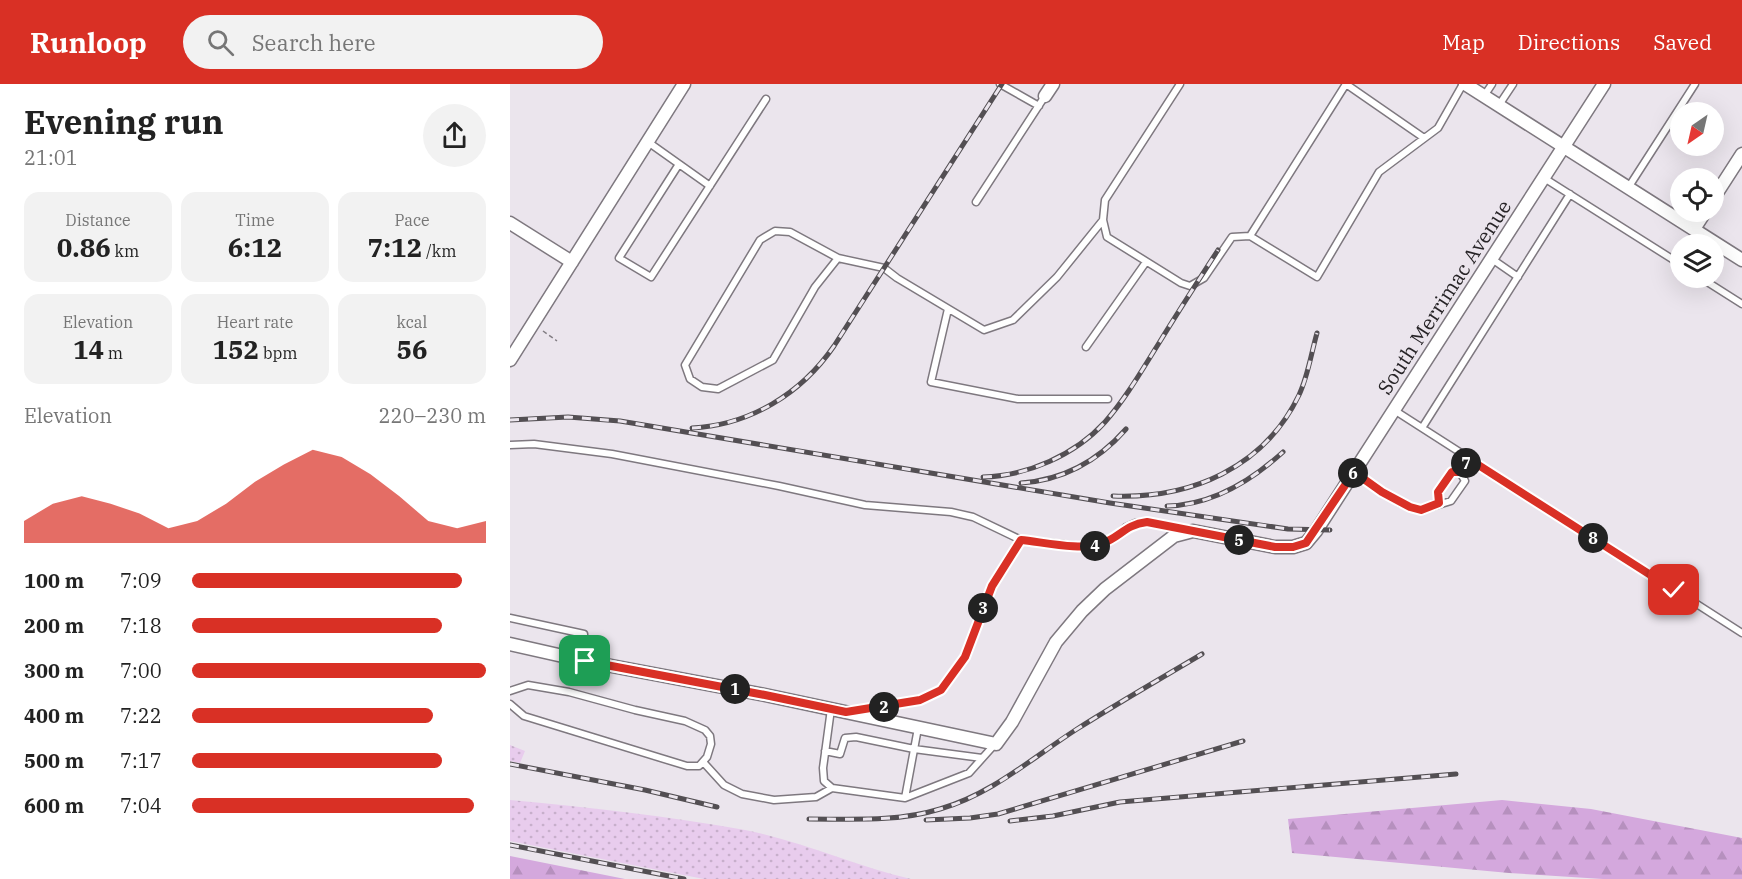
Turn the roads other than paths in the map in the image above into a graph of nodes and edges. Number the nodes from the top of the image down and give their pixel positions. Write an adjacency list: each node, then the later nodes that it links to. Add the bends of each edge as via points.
1 (684, 84): 15 (street)
2 (1000, 84): 12 (lane)
3 (1053, 84): 12 (street)
4 (1180, 84): 25 (lane, via 1105,200)
5 (1464, 84): 10 (street); 14 (lane, via 1438,128)
6 (1491, 84): 10 (lane)
7 (1513, 84): 13 (lane)
8 (1604, 84): 16 (street, South Merrimac Avenue)
9 (1695, 84): 22 (lane)
10 (1484, 96): 13 (street)
11 (765, 99): 21 (lane)
12 (1042, 101): 24 (lane)
13 (1499, 106): 16 (street)
14 (1424, 138): 29 (lane, via 1379,172 1317,277); 29 (lane, via 1346,84)
15 (647, 141): 18 (lane); 34 (street)
16 (1564, 147): 19 (street, South Merrimac Avenue); 22 (street)
17 (1742, 154): 20 (street)
18 (679, 164): 21 (lane); 21 (lane, via 619,258 651,277)
19 (1544, 178): 23 (lane); 32 (street, South Merrimac Avenue)
20 (1724, 182)
21 (710, 186)
22 (1628, 188): 28 (street)
23 (1570, 194): 31 (lane); 36 (lane)
24 (976, 202)
25 (1103, 220): 35 (lane, via 1107,237); 39 (lane, via 1057,277 1012,320 984,330)
26 (1699, 222): 28 (street)
27 (510, 223): 34 (street)
28 (1694, 229): 33 (street)
29 (1250, 236): 35 (lane, via 1232,237 1204,278 1190,286)
30 (838, 258): 30 (lane, via 790,232 775,231 760,240 686,364 690,379 702,387 718,389 773,360 815,287); 39 (lane, via 884,268)
31 (1670, 258)
32 (1492, 260): 36 (lane); 43 (street, South Merrimac Avenue)
33 (1742, 260)
34 (572, 262): 41 (street)
35 (1146, 262): 40 (lane)
36 (1518, 277): 44 (lane)
37 (1717, 288): 38 (lane)
38 (1742, 304)
39 (948, 309): 42 (lane, via 931,382 1018,399)
40 (1086, 347)
41 (510, 360)
42 (1108, 399)
43 (1394, 410): 44 (lane); 47 (street, South Merrimac Avenue)
44 (1422, 428): 46 (lane)
45 (510, 445): 51 (lane, via 534,444 612,454 865,505 951,512 973,517)
46 (1469, 459): 48 (lane); 53 (lane)
47 (1354, 472): 49 (lane, via 1410,507 1421,510); 50 (street, South Merrimac Avenue, via 1306,543 1275,547)
48 (1460, 472): 49 (lane, via 1452,472 1438,492); 49 (lane, via 1465,481 1459,490 1451,501)
49 (1439, 503)
50 (1193, 531): 51 (lane, via 1147,522 1135,523 1113,539 1090,547); 61 (street, via 1174,536 1082,611 1056,642)
51 (1021, 540): 59 (lane, via 992,586 965,657 941,690 920,700)
52 (510, 618): 55 (lane, via 584,634)
53 (1742, 633)
54 (510, 644): 55 (street)
55 (585, 661): 58 (street)
56 (510, 691): 65 (lane, via 528,685 569,692 685,721 710,736)
57 (510, 704): 65 (lane, via 524,716 670,763 699,766)
58 (831, 709): 59 (street); 63 (lane)
59 (846, 712): 60 (street)
60 (918, 728): 61 (street); 62 (lane)
61 (996, 744): 64 (lane)
62 (914, 748): 63 (lane, via 856,737 844,738 840,754); 64 (lane); 67 (lane)
63 (825, 751): 66 (lane, via 824,781)
64 (982, 758): 67 (lane, via 969,773)
65 (704, 762): 66 (lane, via 724,785 742,794 774,800 816,797)
66 (832, 788): 67 (lane)
67 (905, 798)

